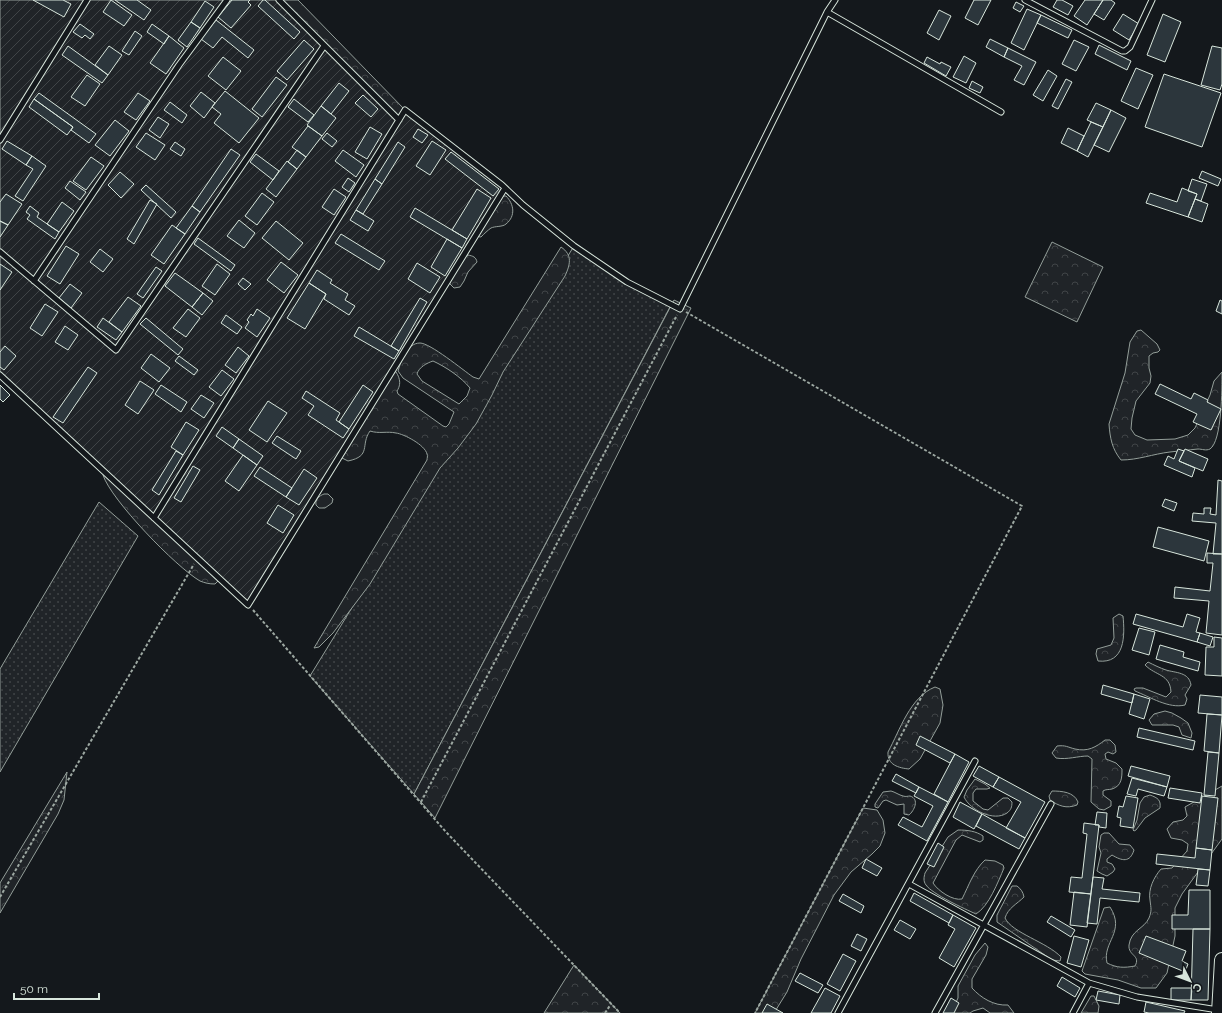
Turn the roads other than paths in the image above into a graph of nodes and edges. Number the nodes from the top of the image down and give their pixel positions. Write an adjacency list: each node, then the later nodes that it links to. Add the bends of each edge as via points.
1 (87, 0): 11 (lane)
2 (227, 0): 14 (lane, via 179,65)
3 (279, 0): 8 (lane)
4 (835, 0): 7 (lane)
5 (1025, 0): 6 (lane, via 1122,51 1130,47)
6 (1152, 0)
7 (827, 12): 9 (lane); 12 (lane, via 680,308 627,282 574,246)
8 (324, 46): 10 (lane); 14 (lane, via 116,350)
9 (1001, 112)
10 (399, 120): 12 (lane, via 405,110); 16 (lane)
11 (0, 140)
12 (505, 188): 16 (lane, via 248,605)
13 (0, 252): 14 (lane)
14 (34, 281)
15 (0, 375): 16 (lane)
16 (154, 518)
17 (975, 761): 19 (lane)
18 (1051, 804): 20 (lane)
19 (909, 884): 20 (lane); 24 (lane)
20 (983, 925): 22 (lane); 25 (lane)
21 (1222, 960): 23 (main road)
22 (1089, 983): 23 (lane, via 1137,997); 26 (lane)
23 (1219, 1012)
24 (838, 1013)
25 (935, 1013)
26 (1072, 1013)

